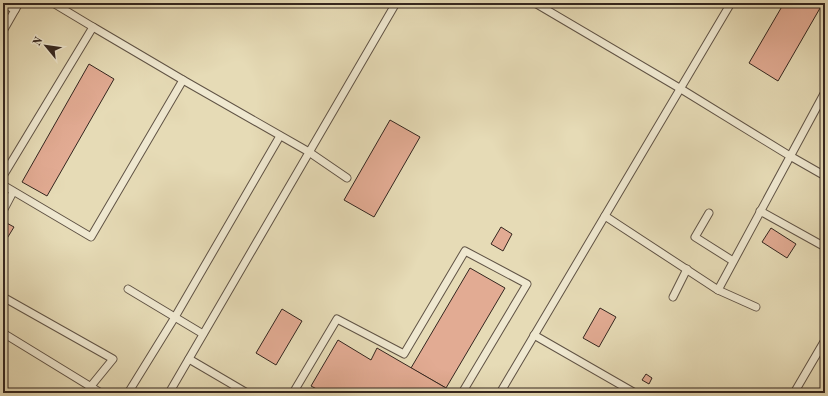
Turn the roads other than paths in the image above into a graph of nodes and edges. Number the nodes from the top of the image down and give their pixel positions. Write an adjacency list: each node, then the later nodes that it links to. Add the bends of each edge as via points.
1 (3, 3): 7 (lane)
2 (19, 3): 7 (lane)
3 (53, 3): 8 (lane)
4 (396, 3): 14 (lane)
5 (535, 3): 11 (lane)
6 (731, 3): 11 (lane)
7 (15, 10): 9 (lane)
8 (93, 27): 10 (lane); 16 (lane)
9 (3, 30)
10 (183, 80): 13 (lane); 20 (lane, via 91,237)
11 (681, 89): 15 (lane); 24 (lane)
12 (825, 92): 15 (lane)
13 (280, 136): 14 (lane); 33 (lane)
14 (309, 152): 18 (lane); 35 (lane)
15 (790, 156): 17 (lane); 22 (lane)
16 (3, 176)
17 (825, 176)
18 (347, 178)
19 (3, 186): 20 (lane)
20 (14, 192): 21 (lane)
21 (3, 211)
22 (760, 211): 25 (lane); 26 (lane)
23 (709, 213): 26 (lane, via 695,237)
24 (605, 216): 27 (lane); 36 (lane)
25 (825, 247)
26 (733, 261): 29 (lane)
27 (686, 269): 29 (lane); 31 (lane)
28 (128, 289): 33 (lane)
29 (718, 290): 32 (lane)
30 (3, 297): 39 (lane, via 112,359)
31 (673, 297)
32 (756, 307)
33 (175, 317): 35 (lane); 41 (lane)
34 (3, 334): 39 (lane)
35 (204, 334): 38 (lane)
36 (534, 335): 46 (lane); 47 (lane)
37 (825, 340): 48 (lane)
38 (189, 359): 42 (lane); 43 (lane)
39 (88, 390): 40 (lane)
40 (101, 393)
41 (128, 393)
42 (169, 393)
43 (247, 393)
44 (293, 393): 45 (lane, via 337,319 404,354 465,251 527,284)
45 (462, 393)
46 (500, 393)
47 (635, 393)
48 (794, 393)

